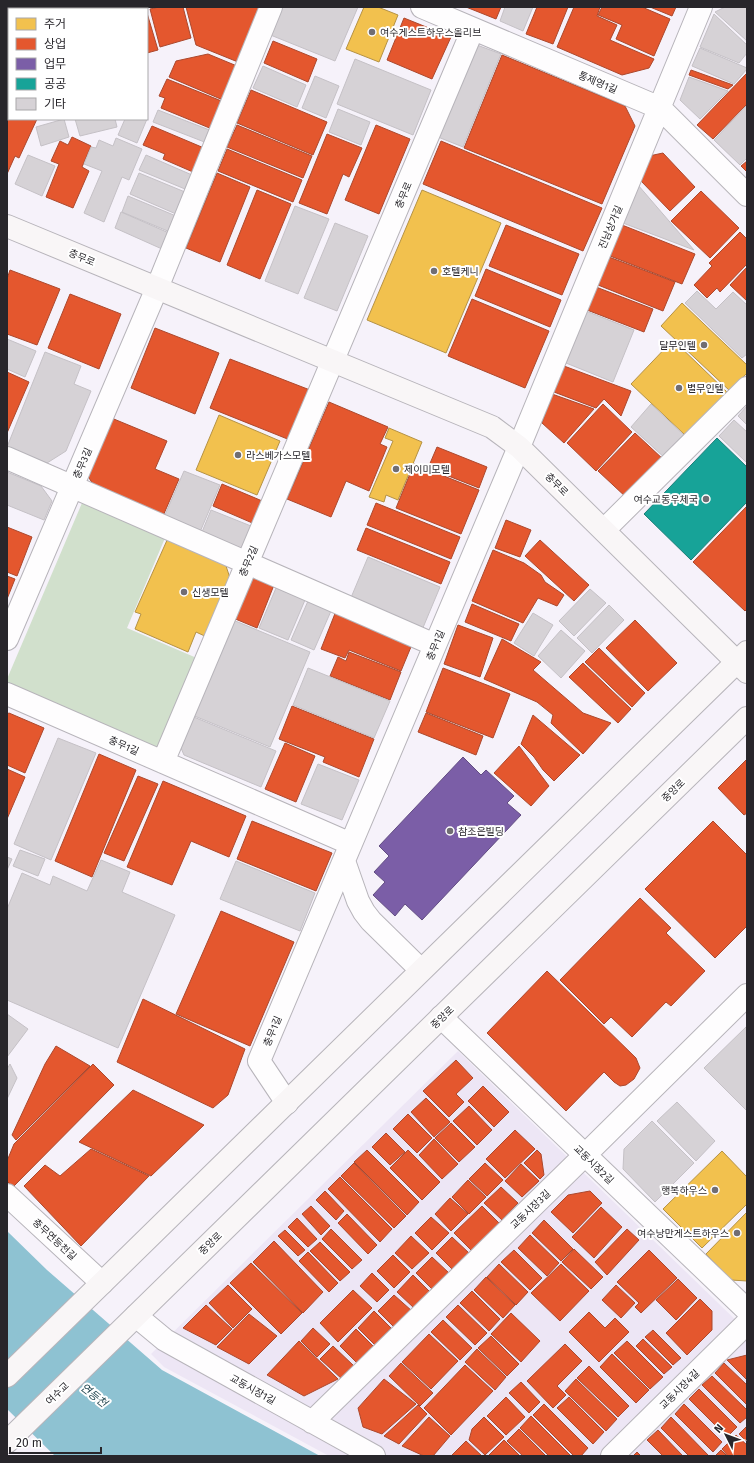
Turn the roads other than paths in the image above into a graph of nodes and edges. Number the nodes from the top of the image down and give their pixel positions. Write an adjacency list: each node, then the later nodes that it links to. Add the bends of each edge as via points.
1 (271, 7): 8 (street)
2 (422, 7): 4 (street, 통제영1길)
3 (701, 7): 5 (street, 진남상가길)
4 (473, 29): 5 (street, 통제영1길); 9 (street, 충무로)
5 (660, 108): 6 (street, 통제영1길); 11 (street, 진남상가길)
6 (747, 195)
7 (7, 226): 8 (street, 충무로)
8 (157, 288): 9 (street, 충무로); 13 (street, 충무3길)
9 (333, 361): 11 (street, 충무로, via 492,427); 15 (street, 충무2길)
10 (747, 388): 14 (street)
11 (519, 447): 14 (street, 충무로); 17 (street, 충무1길)
12 (7, 458): 13 (street)
13 (72, 486): 15 (street); 16 (street, 충무3길)
14 (604, 530): 18 (street, 충무로)
15 (248, 562): 17 (street); 21 (street, 충무2길)
16 (7, 639)
17 (435, 644): 22 (street, 충무1길)
18 (744, 662): 23 (street)
19 (7, 694): 21 (street, 충무1길)
20 (747, 718): 25 (street, 중앙로)
21 (163, 762): 22 (street, 충무1길)
22 (348, 852): 23 (street, via 358,901 364,912 371,922); 26 (street, 충무1길, via 259,1061)
23 (421, 970): 26 (street)
24 (747, 995): 27 (street, 교동시장3길)
25 (441, 1017): 27 (street, 교동시장2길); 31 (street, 중앙로)
26 (286, 1103): 29 (street)
27 (585, 1156): 30 (street, 교동시장2길); 34 (street, 교동시장3길)
28 (7, 1195): 29 (street, 충무연등천길)
29 (102, 1283): 33 (street)
30 (747, 1310)
31 (136, 1316): 34 (street, 교동시장1길, via 165,1340); 35 (street, 여수교)
32 (747, 1323): 37 (street, 교동시장4길)
33 (7, 1376)
34 (312, 1422): 36 (street, 교동시장1길)
35 (10, 1439)
36 (374, 1456)
37 (612, 1456)

